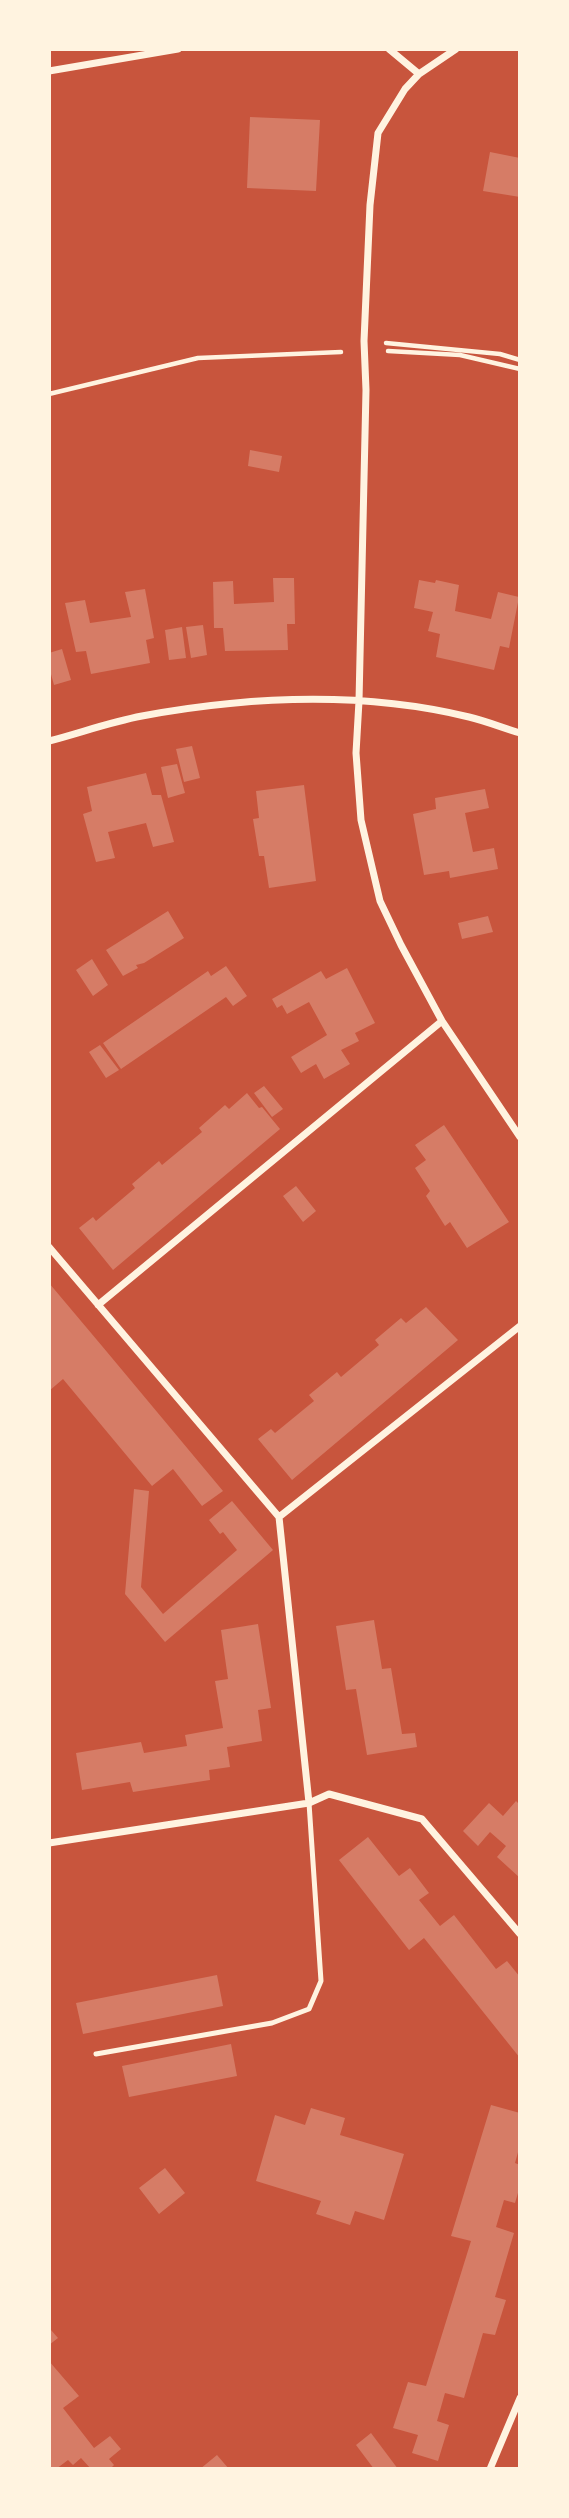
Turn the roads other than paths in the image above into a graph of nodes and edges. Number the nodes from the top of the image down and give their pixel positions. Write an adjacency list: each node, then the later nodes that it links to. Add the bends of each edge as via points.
1 (178, 49): 4 (street)
2 (389, 49): 5 (street)
3 (456, 49): 5 (street)
4 (49, 71)
5 (419, 74): 6 (street, via 378,133 370,205)
6 (359, 701): 7 (street, via 470,718); 8 (street, via 244,701 140,716); 9 (street, via 356,753 361,820 380,901)
7 (520, 733)
8 (49, 741)
9 (442, 1021): 10 (street); 12 (street)
10 (520, 1137)
11 (49, 1247): 12 (street)
12 (98, 1305): 14 (street)
13 (520, 1326): 14 (street)
14 (279, 1517): 15 (street)
15 (309, 1803): 16 (street); 17 (street, via 330,1794 422,1819); 18 (lane, via 321,1981 309,2009 272,2023)
16 (49, 1843)
17 (520, 1934)
18 (96, 2054)
19 (520, 2398): 20 (street)
20 (490, 2469)

